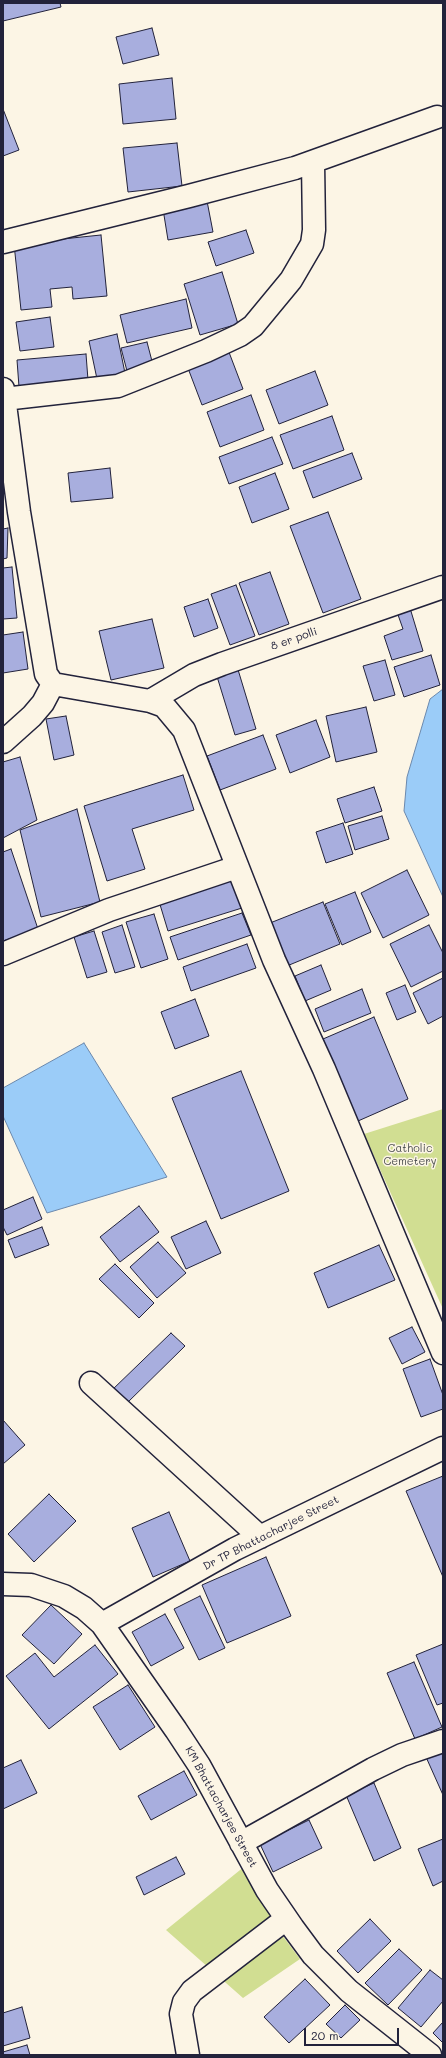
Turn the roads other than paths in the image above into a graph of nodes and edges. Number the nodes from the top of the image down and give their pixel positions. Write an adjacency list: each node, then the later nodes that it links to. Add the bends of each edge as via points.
1 (437, 117): 2 (street)
2 (313, 162): 3 (street, via 190,196); 4 (street, via 312,244 291,280 253,326 206,351 118,386)
3 (3, 241)
4 (4, 394): 5 (street)
5 (11, 514): 7 (street, via 43,667)
6 (443, 587): 8 (street, 8 er polli, via 222,664 194,675)
7 (54, 684): 8 (street); 9 (street, via 32,716)
8 (150, 701): 10 (street, via 164,706 184,730)
9 (3, 742)
10 (237, 866): 11 (street, via 109,910); 12 (street, via 274,960 324,1069)
11 (3, 954)
12 (443, 1353)
13 (91, 1383): 15 (street)
14 (443, 1448): 15 (street, Dr TP Bhattacharjee Street)
15 (260, 1537): 17 (street, Dr TP Bhattacharjee Street)
16 (3, 1584): 17 (street, KM Bhattacharjee Street, via 31,1585 64,1596 84,1608)
17 (102, 1624): 19 (street, KM Bhattacharjee Street, via 184,1742)
18 (443, 1741): 19 (street, via 402,1755 373,1769)
19 (241, 1842): 20 (street, KM Bhattacharjee Street)
20 (286, 1919): 21 (street, via 192,1991 184,2002 181,2014); 22 (street, KM Bhattacharjee Street, via 313,1955 349,1991)
21 (188, 2055)
22 (430, 2055)

